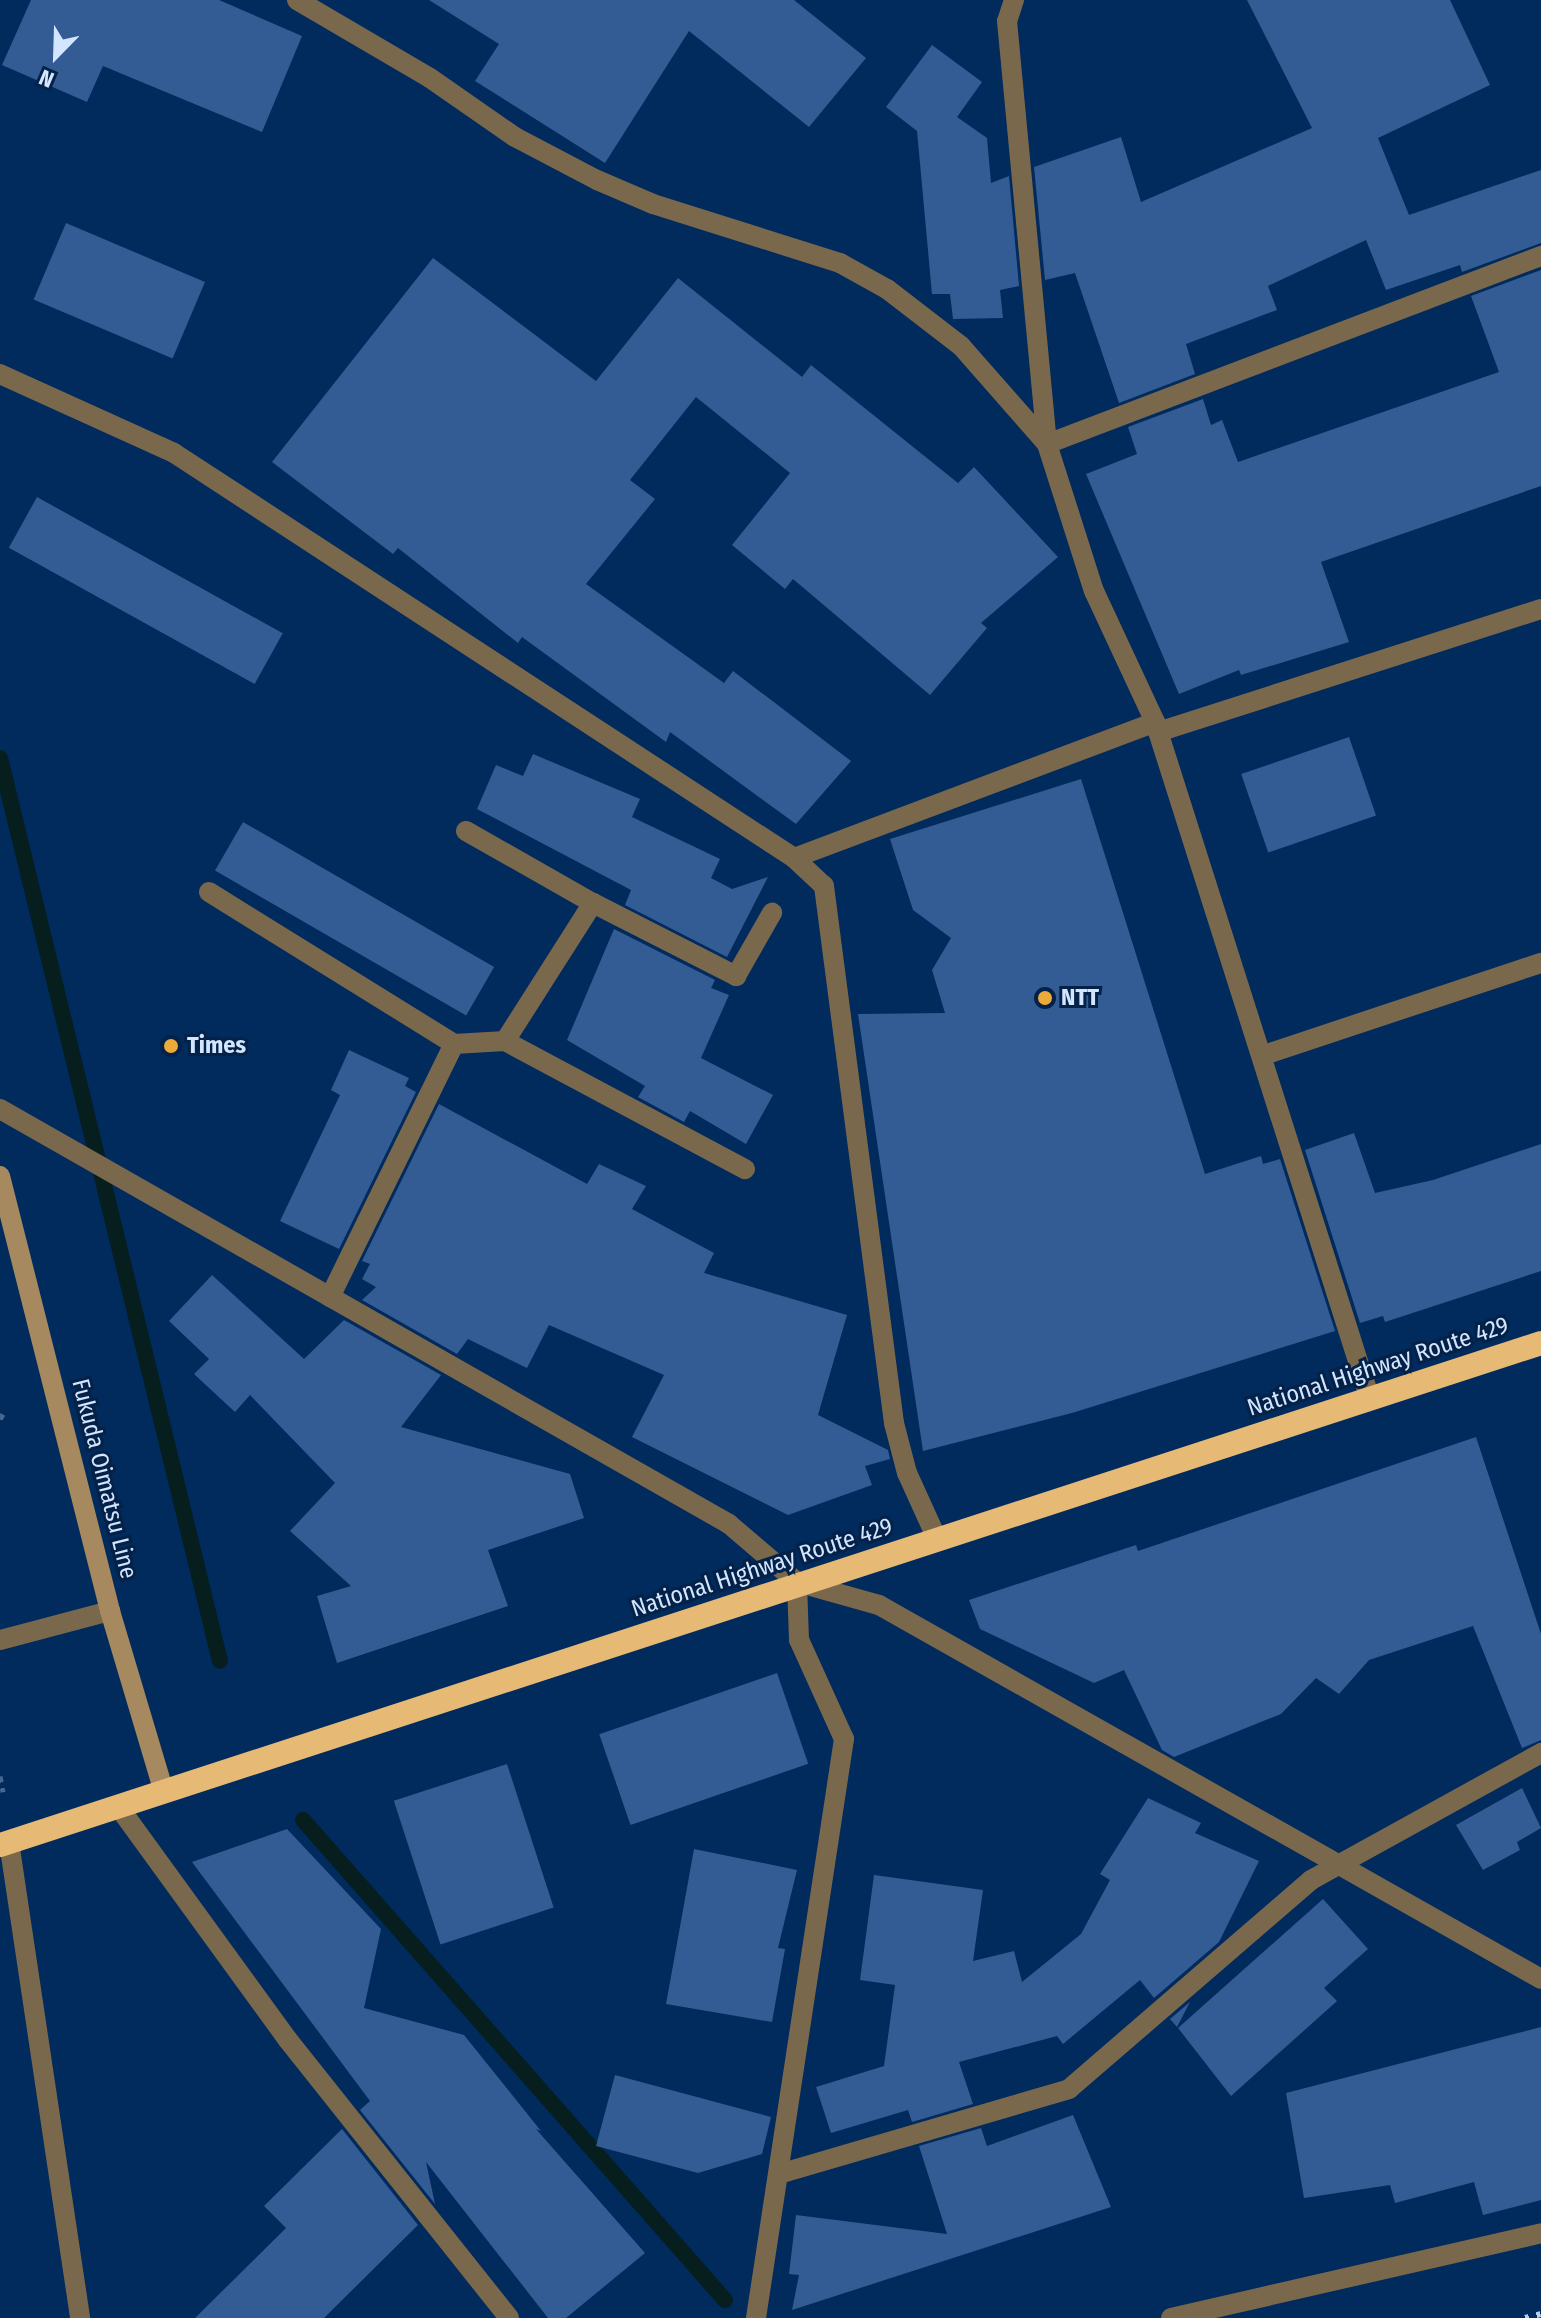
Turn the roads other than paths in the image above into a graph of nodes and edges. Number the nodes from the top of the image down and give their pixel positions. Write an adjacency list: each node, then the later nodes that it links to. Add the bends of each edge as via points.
1 (297, 0): 5 (street, via 430,78 515,137 597,180 653,204 840,263 887,289 961,346)
2 (1014, 0): 5 (street, via 1007,21)
3 (1541, 256): 5 (street)
4 (0, 374): 9 (street, via 174,453)
5 (1047, 444): 7 (street, via 1094,591)
6 (1541, 609): 7 (street)
7 (1157, 727): 9 (street); 16 (street)
8 (466, 831): 11 (street)
9 (794, 858): 23 (street, via 824,886 894,1423 907,1473)
10 (209, 892): 15 (street)
11 (593, 903): 12 (street, via 736,976); 14 (street)
12 (772, 913)
13 (1541, 963): 16 (street)
14 (505, 1041): 15 (street); 18 (street)
15 (454, 1044): 20 (street)
16 (1264, 1055): 22 (street)
17 (0, 1109): 20 (street)
18 (745, 1169)
19 (0, 1176): 25 (main road, Fukuda Oimatsu Line)
20 (330, 1297): 24 (street, via 729,1524)
21 (1541, 1343): 22 (highway, National Highway Route 429)
22 (1370, 1399): 23 (highway, National Highway Route 429)
23 (937, 1539): 24 (highway, National Highway Route 429)
24 (797, 1582): 28 (highway, National Highway Route 429); 31 (street, via 879,1605); 33 (street, via 799,1640 844,1739)
25 (110, 1611): 26 (street); 28 (main road, Fukuda Oimatsu Line)
26 (0, 1640)
27 (1541, 1753): 31 (street)
28 (164, 1792): 29 (highway, National Highway Route 429)
29 (118, 1806): 30 (highway, National Highway Route 429); 36 (street, via 288,2040)
30 (4, 1844): 35 (street)
31 (1336, 1866): 32 (street); 33 (street, via 1311,1880 1069,2089)
32 (1541, 1979)
33 (779, 2174): 37 (street)
34 (1541, 2233): 38 (street)
35 (80, 2318)
36 (509, 2318)
37 (756, 2318)
38 (1171, 2318)

